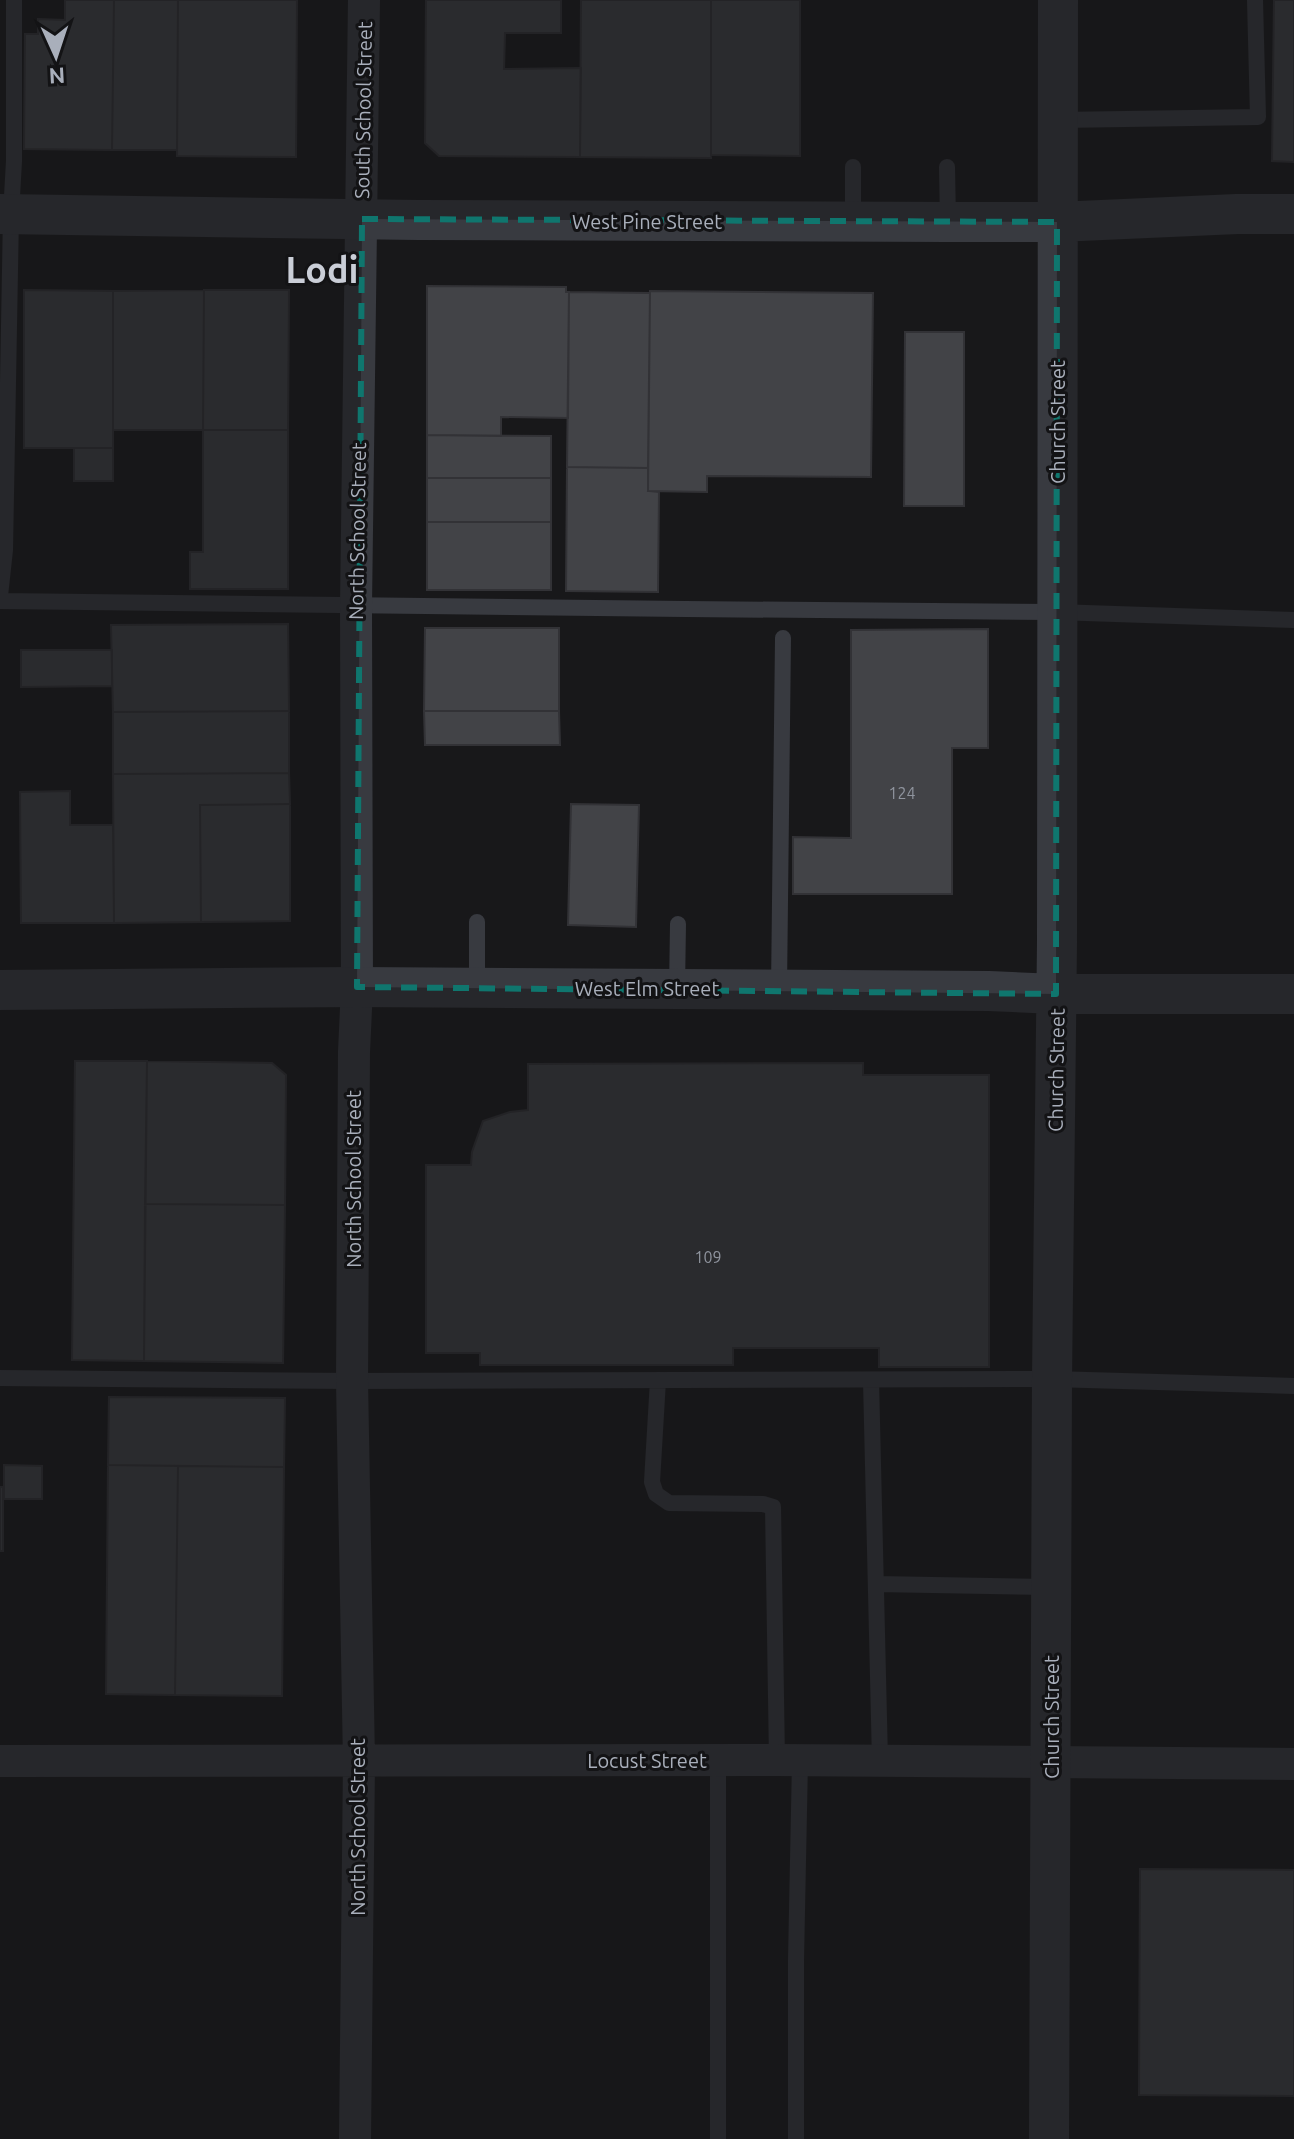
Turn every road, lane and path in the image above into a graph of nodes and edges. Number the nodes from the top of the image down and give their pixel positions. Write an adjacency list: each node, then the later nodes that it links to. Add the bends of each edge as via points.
1 (14, 0): 8 (lane, via 14,161)
2 (364, 0): 10 (street, South School Street)
3 (1058, 0): 5 (street, Church Street)
4 (1255, 0): 5 (lane, via 1258,117)
5 (1058, 120): 13 (street, Church Street)
6 (853, 167): 11 (lane)
7 (947, 167): 12 (lane)
8 (5, 214): 10 (street, West Pine Street); 14 (lane, via 5,550)
9 (1294, 214): 13 (street, West Pine Street)
10 (362, 219): 11 (street, West Pine Street); 15 (street, North School Street)
11 (853, 221): 12 (street, West Pine Street)
12 (948, 222): 13 (street, West Pine Street)
13 (1057, 222): 16 (street, Church Street)
14 (0, 598): 15 (lane)
15 (356, 606): 16 (lane); 21 (street, North School Street)
16 (1056, 612): 17 (lane); 26 (street, Church Street)
17 (1294, 620)
18 (783, 638): 24 (lane)
19 (477, 922): 22 (lane)
20 (678, 924): 23 (lane)
21 (357, 987): 22 (street, West Elm Street); 25 (street, West Elm Street); 32 (street, North School Street)
22 (477, 987): 23 (street, West Elm Street)
23 (677, 989): 24 (street, West Elm Street)
24 (779, 989): 26 (street, West Elm Street)
25 (0, 990)
26 (1056, 994): 27 (street, West Elm Street); 29 (street, Church Street)
27 (1294, 994)
28 (0, 1378): 32 (lane)
29 (1052, 1379): 31 (lane); 33 (lane); 35 (street, Church Street)
30 (658, 1380): 31 (lane); 32 (lane); 37 (lane, via 652,1482 656,1494 669,1503 773,1507)
31 (871, 1380): 34 (lane)
32 (352, 1381): 39 (street, North School Street)
33 (1294, 1386)
34 (876, 1584): 35 (lane); 40 (lane)
35 (1051, 1587): 41 (street, Church Street)
36 (718, 1760): 37 (street, Locust Street); 39 (street, Locust Street); 44 (lane)
37 (788, 1760): 40 (street, Locust Street); 45 (lane)
38 (0, 1761): 39 (street, Locust Street)
39 (359, 1761): 43 (street, North School Street)
40 (880, 1761): 41 (street, Locust Street)
41 (1051, 1763): 42 (street, Locust Street); 46 (street, Church Street)
42 (1294, 1764)
43 (355, 2139)
44 (718, 2139)
45 (796, 2139)
46 (1049, 2139)

